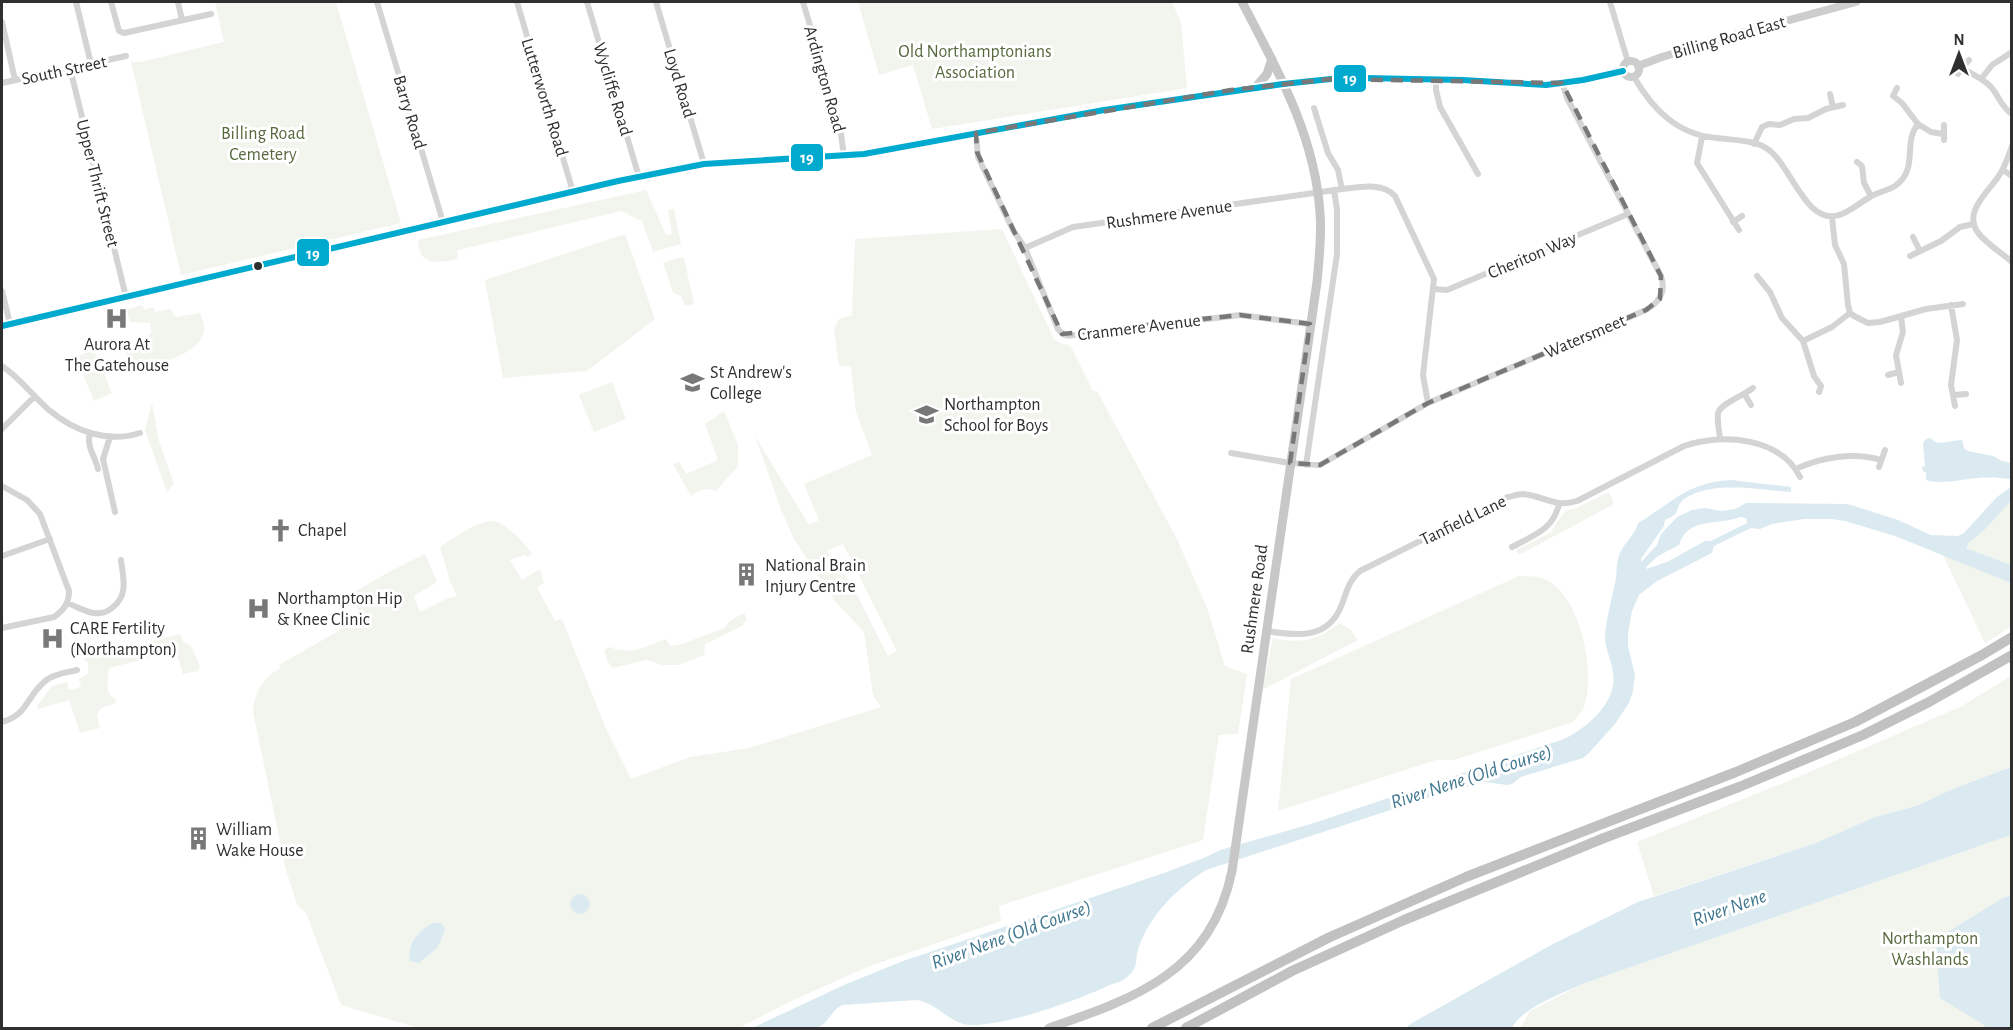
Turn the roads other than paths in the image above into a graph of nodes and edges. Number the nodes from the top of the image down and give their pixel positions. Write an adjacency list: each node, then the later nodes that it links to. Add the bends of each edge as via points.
1 (76, 2): 20 (street)
2 (111, 2): 13 (street, via 119,31 129,33)
3 (178, 2): 13 (street)
4 (377, 2): 61 (street, Barry Road)
5 (517, 2): 55 (street, Lutterworth Road)
6 (587, 2): 52 (street, Wycliffe Road)
7 (656, 2): 48 (street, Loyd Road)
8 (804, 2): 46 (street, Ardington Road, via 836,111)
9 (1242, 2): 17 (main road, Rushmere Road)
10 (1610, 2): 19 (street)
11 (1856, 2): 21 (street, Billing Road East)
12 (211, 14): 13 (street)
13 (182, 20)
14 (2, 22): 28 (street)
15 (2012, 52): 27 (street, via 1992,65)
16 (126, 56): 20 (street, South Street)
17 (1272, 59): 32 (main road, Rushmere Road); 33 (main road, via 1267,74)
18 (1969, 60): 23 (street)
19 (1628, 62): 21 (street); 24 (street)
20 (91, 64): 22 (street, South Street)
21 (1638, 66): 26 (street)
22 (70, 68): 28 (street, South Street); 73 (street, Upper Thrift Street)
23 (1963, 68): 25 (street); 27 (street)
24 (1623, 71): 26 (street); 31 (street)
25 (1958, 74)
26 (1634, 77): 43 (street, via 1667,119)
27 (1982, 78): 39 (street)
28 (15, 80): 30 (street, South Street)
29 (1436, 80): 31 (street); 32 (street, via 1331,78); 50 (street, via 1440,107)
30 (2, 83)
31 (1562, 83): 58 (street, Watersmeet)
32 (1283, 84): 33 (street); 56 (main road, Rushmere Road, via 1306,137)
33 (1256, 87): 42 (street)
34 (1897, 88): 40 (street, via 1893,96)
35 (1830, 94): 37 (street)
36 (1843, 105): 37 (street)
37 (1833, 107): 44 (street, via 1808,118 1762,127)
38 (1314, 108): 53 (street)
39 (2012, 114)
40 (1918, 124): 41 (street, via 1944,137); 57 (street, via 1911,138 1904,177 1896,186)
41 (1944, 125)
42 (976, 133): 46 (street); 66 (street, Cranmere Avenue, via 978,157)
43 (1702, 137): 44 (street); 62 (street, via 1697,163)
44 (1754, 144): 60 (street, via 1766,148 1781,163 1814,211)
45 (2012, 146): 49 (street)
46 (844, 156): 48 (street)
47 (1857, 162): 57 (street, via 1862,166)
48 (704, 164): 52 (street)
49 (2003, 170): 51 (street); 63 (street, via 1974,209)
50 (1478, 174)
51 (2012, 176)
52 (639, 177): 55 (street)
53 (1342, 189): 54 (street, Rushmere Avenue); 71 (street, Rushmere Avenue, via 1376,187 1395,196 1434,279)
54 (1334, 190): 56 (street, Rushmere Avenue); 103 (street, via 1337,254)
55 (573, 192): 61 (street)
56 (1318, 192): 66 (street, Rushmere Avenue, via 1073,227); 78 (main road, Rushmere Road, via 1320,255)
57 (1871, 196): 60 (street)
58 (1628, 214): 71 (street, Cheriton Way, via 1447,290); 91 (street, Watersmeet, via 1663,283 1660,299 1653,306)
59 (1742, 216): 62 (street)
60 (1832, 216): 76 (street, via 1835,245 1844,264)
61 (443, 222): 73 (street)
62 (1733, 222): 64 (street)
63 (1973, 224): 67 (street, via 1960,227); 69 (street)
64 (1739, 230)
65 (1913, 237): 67 (street)
66 (1024, 248): 78 (street, Cranmere Avenue, via 1058,329 1067,336 1240,315)
67 (1920, 251): 68 (street)
68 (1910, 256)
69 (2012, 262)
70 (1757, 276): 80 (street, via 1782,318)
71 (1434, 289): 91 (street, via 1423,375)
72 (2, 291): 79 (street)
73 (126, 297): 79 (street)
74 (1963, 304): 75 (street)
75 (1951, 305): 77 (street); 89 (street, via 1957,340)
76 (1850, 313): 77 (street, via 1868,322); 80 (street)
77 (1901, 317): 82 (street, via 1903,332 1896,355)
78 (1310, 324): 102 (main road, Rushmere Road)
79 (6, 325)
80 (1803, 341): 86 (street, via 1821,386)
81 (2, 366): 90 (street)
82 (1899, 372): 83 (street); 84 (street)
83 (1888, 375)
84 (1901, 383)
85 (1753, 388): 88 (street)
86 (1819, 392)
87 (1966, 394): 89 (street)
88 (1745, 395): 92 (street); 98 (street, via 1720,409)
89 (1954, 395): 93 (street)
90 (35, 396): 94 (street); 96 (street, via 58,417)
91 (1428, 402): 103 (street, Watersmeet, via 1320,465)
92 (1751, 405)
93 (1955, 406)
94 (2, 429)
95 (140, 433): 97 (street)
96 (90, 434): 97 (street); 105 (street, via 88,444)
97 (110, 437): 110 (street, via 103,459)
98 (1720, 438): 106 (street, via 1755,443); 109 (street, via 1684,446 1578,501)
99 (1885, 450): 101 (street)
100 (1231, 453): 102 (street, Watersmeet)
101 (1881, 460): 104 (street); 106 (street, via 1866,455 1818,460)
102 (1290, 463): 103 (street, Watersmeet); 119 (main road, Rushmere Road)
103 (1306, 465)
104 (1879, 468)
105 (98, 469)
106 (1796, 469): 107 (street)
107 (1800, 477)
108 (2, 486): 112 (street, via 37,508)
109 (1559, 504): 113 (street, via 1552,523); 119 (street, Tanfield Lane, via 1522,494 1508,497 1360,571 1352,578 1336,616 1326,627 1301,635)
110 (115, 512)
111 (1521, 532): 113 (street)
112 (50, 539): 115 (street); 117 (street, via 69,591)
113 (1525, 540): 114 (street)
114 (1512, 547)
115 (2, 556)
116 (121, 560): 117 (street, via 124,592 113,608 94,613)
117 (68, 603): 118 (street, via 54,616)
118 (2, 628)
119 (1266, 630): 124 (main road, Rushmere Road, via 1233,866 1215,921 1193,953 1159,982)
120 (2012, 636): 125 (highway, via 1855,722 1466,877 1330,937)
121 (2012, 655): 126 (highway, via 1863,735 1404,920 1292,971)
122 (77, 670): 123 (street, via 46,680 21,712)
123 (2, 722)
124 (1050, 1029)
125 (1153, 1029)
126 (1186, 1029)

